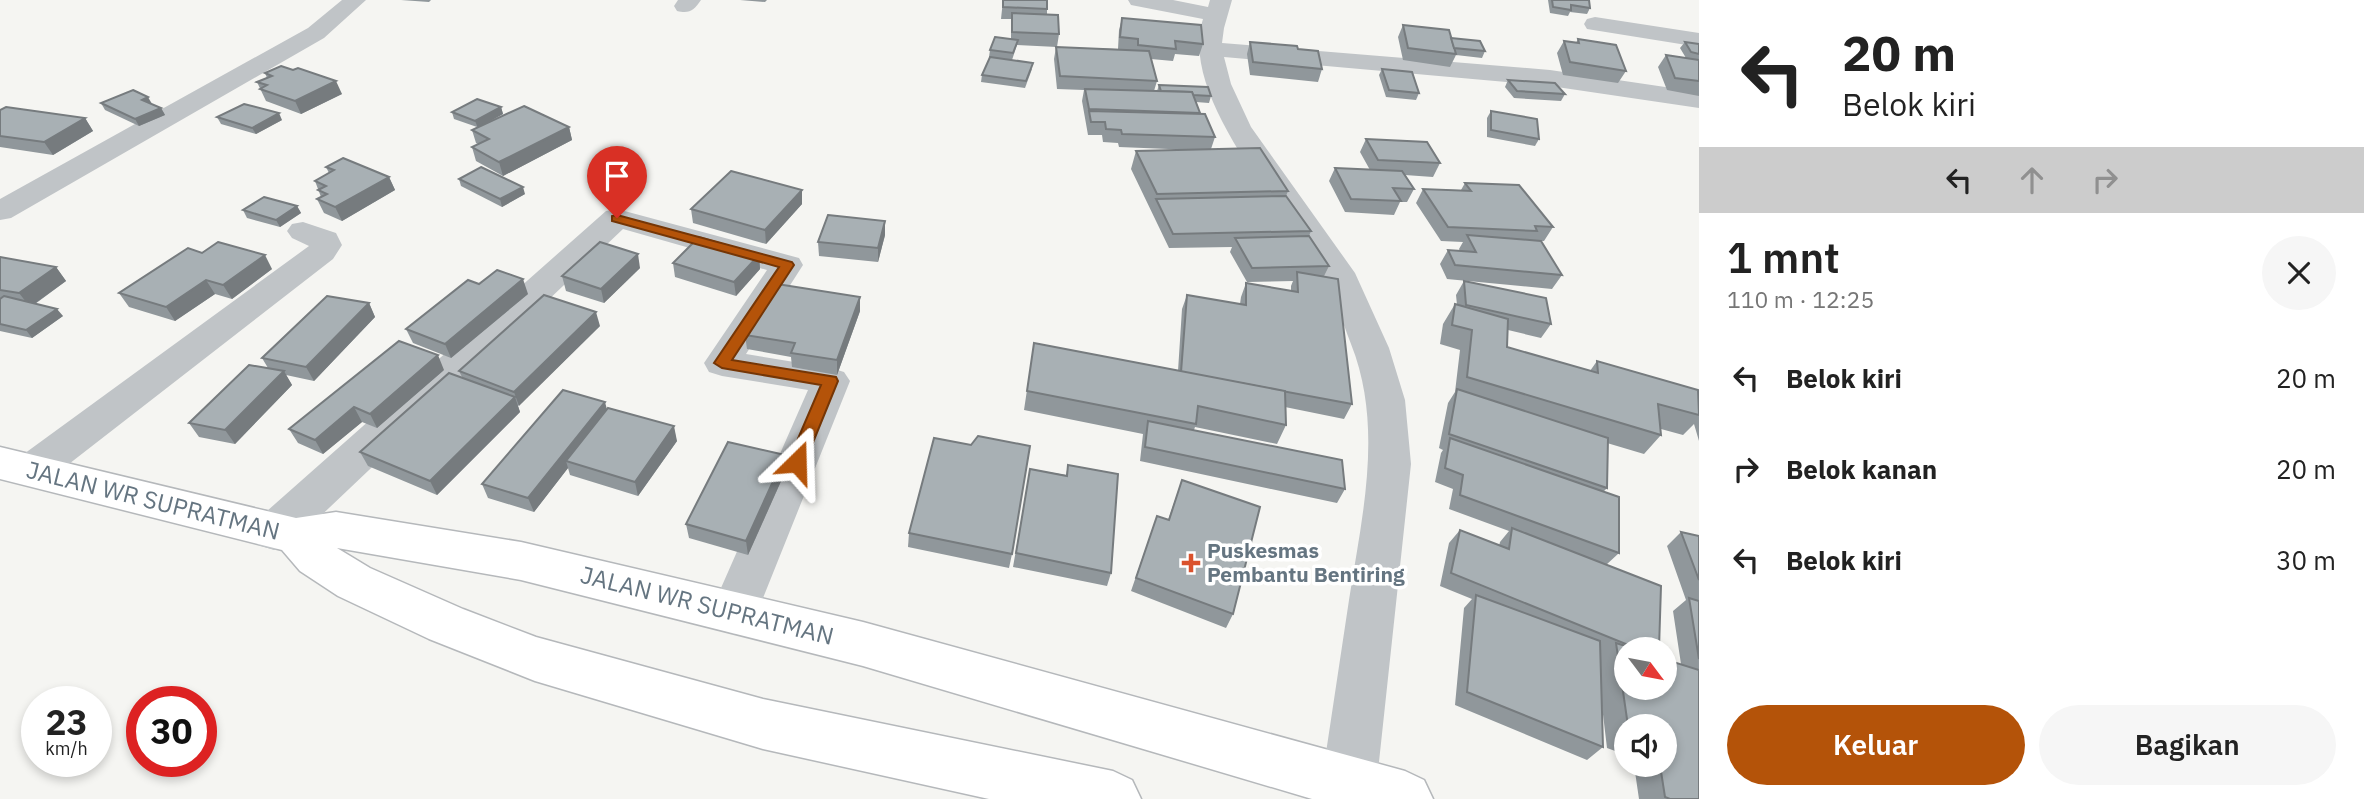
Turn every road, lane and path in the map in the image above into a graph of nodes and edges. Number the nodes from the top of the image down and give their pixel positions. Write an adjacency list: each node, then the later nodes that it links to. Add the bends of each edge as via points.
1 (355, 0): 7 (street, via 316,33)
2 (1139, 0): 3 (street)
3 (1216, 22): 6 (street); 12 (street, via 1218,84 1238,127 1338,273 1371,348 1386,400 1390,464)
4 (1595, 24): 5 (street)
5 (1699, 40)
6 (1699, 100)
7 (0, 211)
8 (303, 231): 9 (street, via 325,240 322,252)
9 (16, 466): 10 (highway, JALAN WR SUPRATMAN)
10 (285, 534): 11 (highway, JALAN WR SUPRATMAN, via 336,530 371,534 521,561); 11 (street, via 617,218 787,265 722,363 831,381); 13 (highway, via 354,582 535,659 763,724)
11 (734, 613): 12 (highway, JALAN WR SUPRATMAN, via 863,644)
12 (1347, 791): 14 (highway, JALAN WR SUPRATMAN)
13 (1113, 799)
14 (1405, 799)

